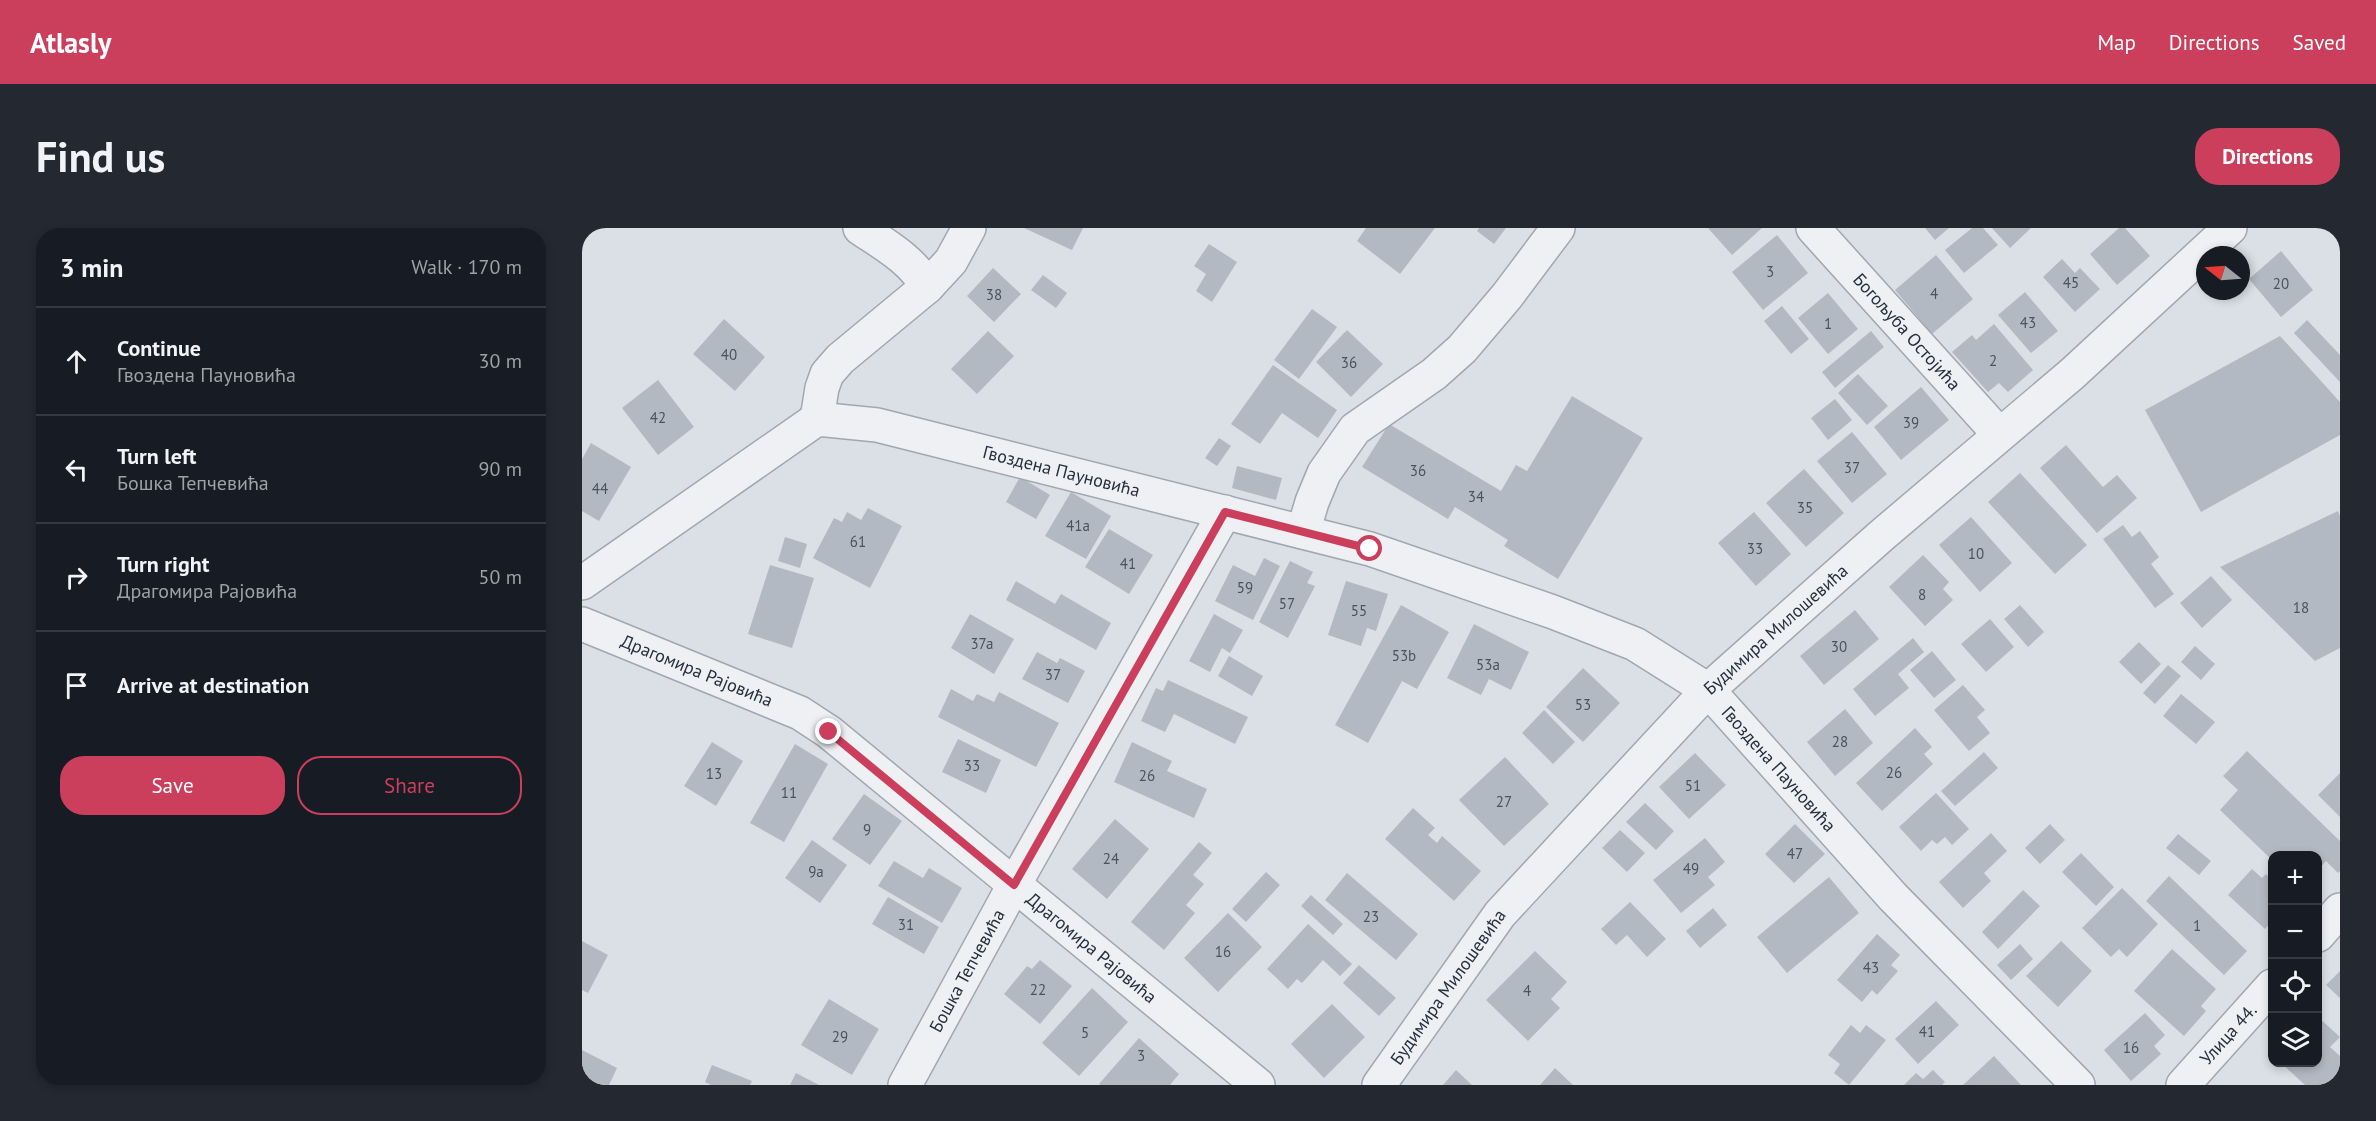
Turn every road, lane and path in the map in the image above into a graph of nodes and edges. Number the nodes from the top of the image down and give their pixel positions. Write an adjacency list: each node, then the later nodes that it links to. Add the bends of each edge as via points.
1 (860, 228): 6 (street, via 909,262)
2 (969, 228): 6 (street, via 951,261)
3 (1558, 228): 10 (street, via 1508,296 1462,349 1434,374 1355,429 1324,473)
4 (1813, 228): 8 (street, Богољуба Остојића)
5 (2230, 228): 8 (street, Будимира Милошевића, via 2072,374)
6 (927, 287): 7 (street, via 827,374)
7 (817, 419): 9 (street, Гвоздена Пауновића, via 877,425); 11 (street)
8 (1999, 434): 13 (street, Будимира Милошевића)
9 (1225, 512): 10 (street, Гвоздена Пауновића); 14 (street, Бошка Тепчевића)
10 (1303, 532): 13 (street, Гвоздена Пауновића, via 1370,549 1553,612 1635,644)
11 (582, 584)
12 (582, 624): 14 (street, Драгомира Рајовића, via 800,713 829,732)
13 (1708, 690): 20 (street, Будимира Милошевића, via 1500,914); 21 (street, Гвоздена Пауновића, via 1893,897)
14 (1014, 885): 18 (street, Бошка Тепчевића); 19 (street, Драгомира Рајовића)
15 (2340, 910): 16 (street)
16 (2322, 930)
17 (2268, 990): 22 (street, Улица 44.)
18 (905, 1085)
19 (1257, 1085)
20 (1379, 1085)
21 (2078, 1085)
22 (2183, 1085)

